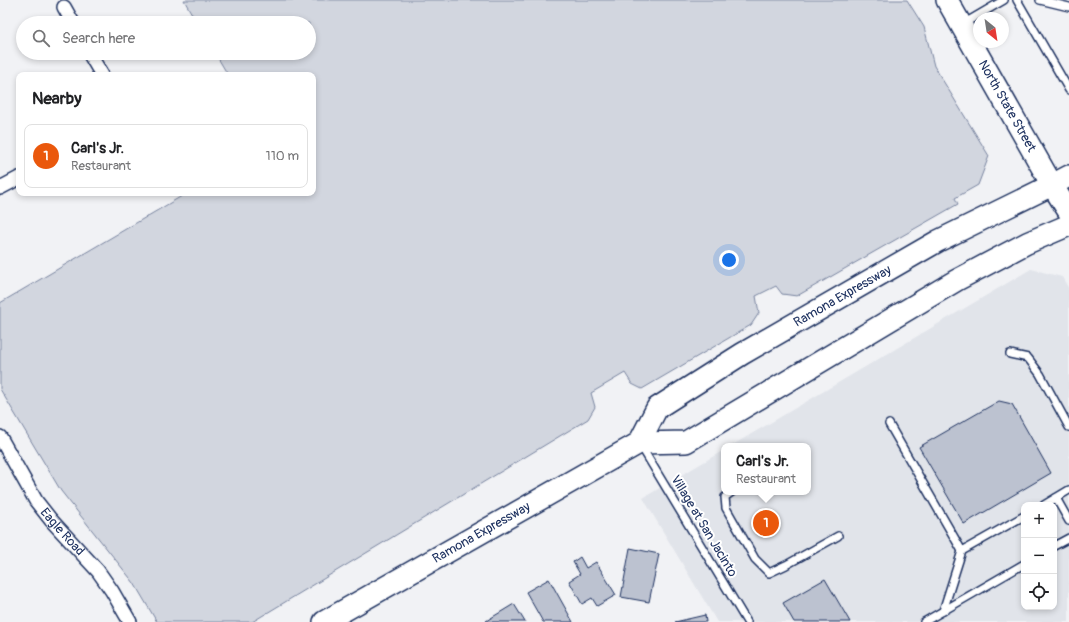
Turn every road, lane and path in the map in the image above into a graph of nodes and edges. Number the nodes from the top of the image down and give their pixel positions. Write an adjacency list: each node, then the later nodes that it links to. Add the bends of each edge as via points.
1 (947, 0): 8 (main road, North State Street)
2 (1004, 0): 8 (lane)
3 (1017, 0): 11 (lane)
4 (1040, 0): 5 (lane)
5 (1069, 7)
6 (64, 8): 7 (street)
7 (69, 16)
8 (962, 25): 13 (main road, North State Street)
9 (93, 60): 10 (street)
10 (100, 72)
11 (1069, 90)
12 (16, 180): 14 (street)
13 (1061, 181): 15 (main road, North State Street); 21 (main road, Ramona Expressway, via 938,241 742,354 657,408)
14 (0, 188)
15 (1069, 212)
16 (1069, 225): 21 (main road, Ramona Expressway, via 1027,243 957,280 686,442)
17 (1010, 354): 19 (lane, via 1028,358 1040,374)
18 (889, 424): 31 (lane)
19 (1069, 427)
20 (0, 437): 34 (street, Eagle Road, via 36,500 98,571)
21 (639, 443): 35 (main road, Ramona Expressway); 36 (lane, Village at San Jacinto)
22 (1069, 490): 24 (lane)
23 (728, 495): 28 (lane, via 726,508 755,559 769,573)
24 (1056, 498): 25 (lane); 27 (lane)
25 (1049, 502)
26 (1021, 518): 31 (lane)
27 (1069, 520)
28 (838, 536)
29 (1069, 538): 30 (lane)
30 (1057, 544)
31 (962, 551): 33 (lane)
32 (1021, 566): 33 (lane)
33 (943, 611): 37 (lane)
34 (130, 622)
35 (324, 622)
36 (747, 622)
37 (924, 622)

